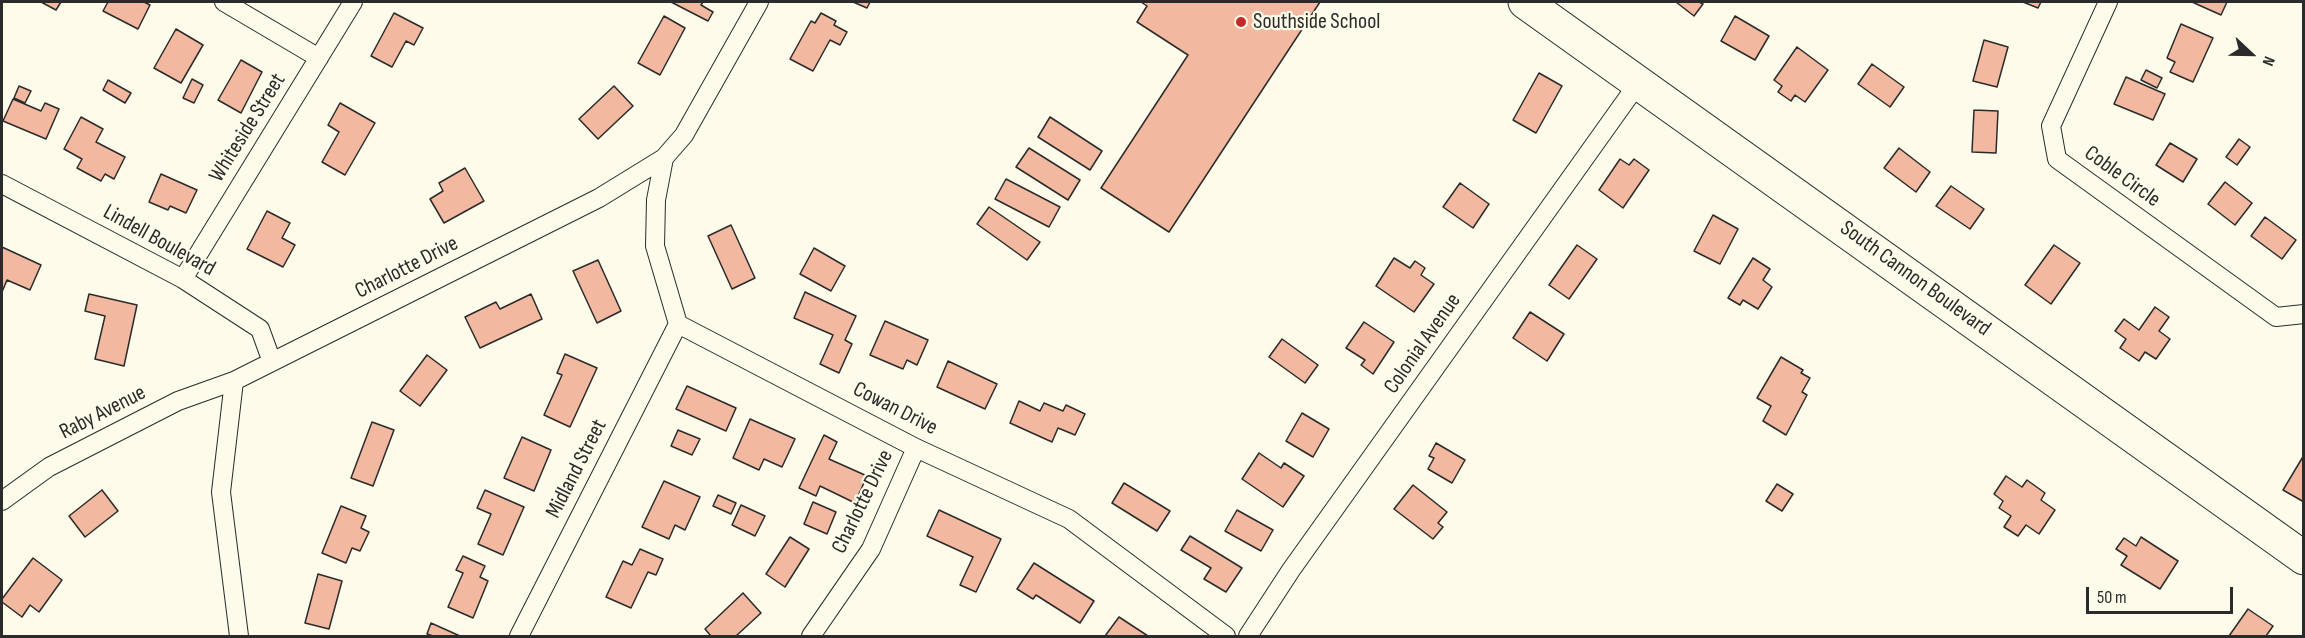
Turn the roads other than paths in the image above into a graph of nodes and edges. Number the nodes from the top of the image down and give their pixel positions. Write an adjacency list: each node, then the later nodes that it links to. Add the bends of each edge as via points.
1 (224, 2): 6 (street)
2 (353, 2): 6 (street, Whiteside Street)
3 (759, 2): 8 (street, Charlotte Drive, via 684,135)
4 (1525, 2): 7 (highway, South Cannon Boulevard)
5 (2108, 2): 11 (street, Coble Circle, via 2051,126 2056,159 2276,316)
6 (319, 58): 10 (street, Whiteside Street)
7 (1639, 82): 17 (highway, South Cannon Boulevard); 22 (street, Colonial Avenue)
8 (664, 158): 12 (street, via 656,200 655,246); 13 (street, Charlotte Drive, via 599,198)
9 (2, 184): 10 (street, Lindell Boulevard)
10 (183, 279): 13 (street, Lindell Boulevard, via 260,329)
11 (2304, 314)
12 (678, 324): 15 (street, Cowan Drive); 19 (street, Midland Street)
13 (272, 362): 14 (street, Charlotte Drive)
14 (234, 381): 16 (street, Raby Avenue, via 178,401 49,467); 18 (street, via 221,492)
15 (916, 448): 20 (street, Charlotte Drive, via 871,549); 21 (street, Cowan Drive, via 1069,519)
16 (2, 501)
17 (2304, 558)
18 (239, 636)
19 (519, 636)
20 (811, 636)
21 (1226, 636)
22 (1248, 636)

